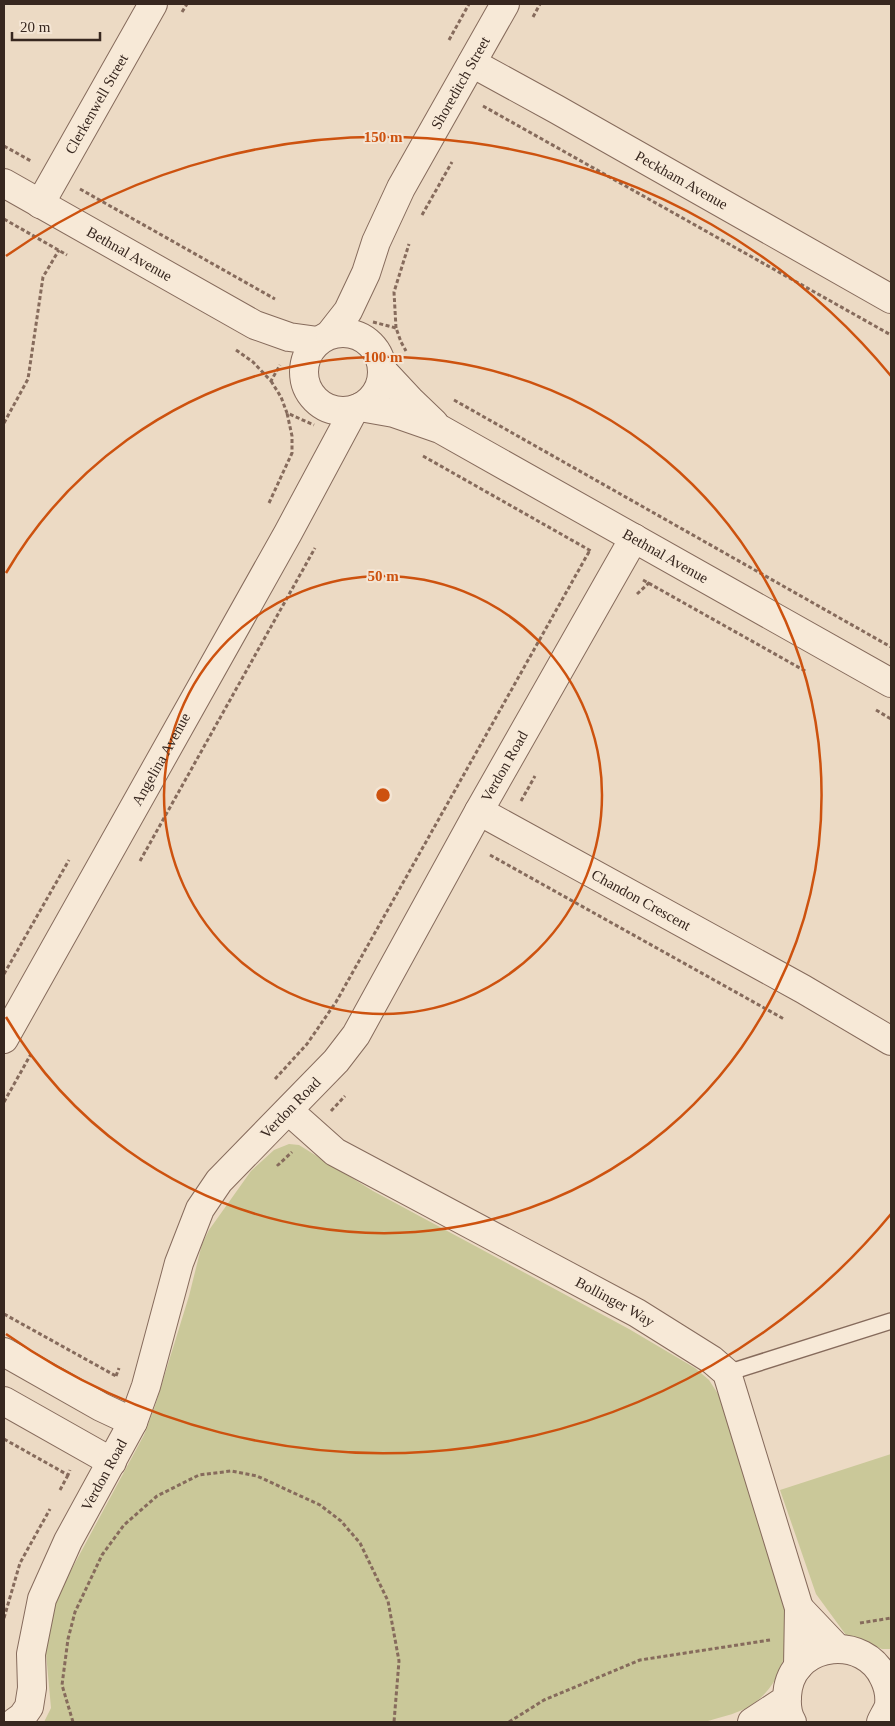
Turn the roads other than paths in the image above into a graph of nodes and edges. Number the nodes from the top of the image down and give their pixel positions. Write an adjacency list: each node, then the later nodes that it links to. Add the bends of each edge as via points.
1 (153, 4): 5 (street, Clerkenwell Street)
2 (505, 4): 3 (street, Shoreditch Street)
3 (472, 63): 6 (street, Shoreditch Street, via 401,188 376,242); 7 (street, Peckham Avenue)
4 (4, 183): 5 (street, Bethnal Avenue)
5 (40, 204): 8 (street, Bethnal Avenue)
6 (366, 273): 9 (street, Shoreditch Street, via 348,311); 10 (street, Shoreditch Street, via 368,326)
7 (891, 299)
8 (255, 325): 9 (street, Bethnal Avenue, via 289,337); 11 (street, Bethnal Avenue, via 285,355)
9 (324, 338): 10 (street, via 342,332 354,333 364,338); 11 (street, via 310,350 305,361 304,373)
10 (378, 358): 12 (street, via 382,381 370,401); 13 (street, Bethnal Avenue, via 410,400)
11 (310, 392): 12 (street, via 333,410); 14 (street, Angelina Avenue, via 322,437)
12 (357, 408): 13 (street, Bethnal Avenue, via 394,413); 14 (street, Angelina Avenue)
13 (440, 430): 15 (street, Bethnal Avenue)
14 (316, 479): 18 (street, Angelina Avenue)
15 (634, 538): 16 (street, Bethnal Avenue); 17 (street, Verdon Road)
16 (891, 683)
17 (479, 811): 19 (street, Chandon Crescent, via 803,989); 20 (street, Verdon Road, via 356,1035)
18 (4, 1039)
19 (891, 1041)
20 (289, 1111): 23 (street, Bollinger Way, via 335,1152 637,1313 712,1360); 25 (street, Verdon Road, via 219,1181 200,1209 179,1262 146,1386)
21 (891, 1321): 23 (lane)
22 (4, 1352): 25 (street)
23 (726, 1373): 27 (street, via 799,1608)
24 (4, 1400): 26 (street)
25 (133, 1422): 26 (street, Verdon Road)
26 (112, 1462): 32 (street, Verdon Road, via 68,1541 42,1599 31,1654 32,1688)
27 (819, 1638): 28 (street); 29 (street); 29 (street, via 823,1650)
28 (883, 1664): 30 (street, via 881,1672 888,1688)
29 (798, 1667): 31 (street, via 790,1682)
30 (887, 1710)
31 (789, 1711): 33 (street)
32 (22, 1714)
33 (752, 1722)

